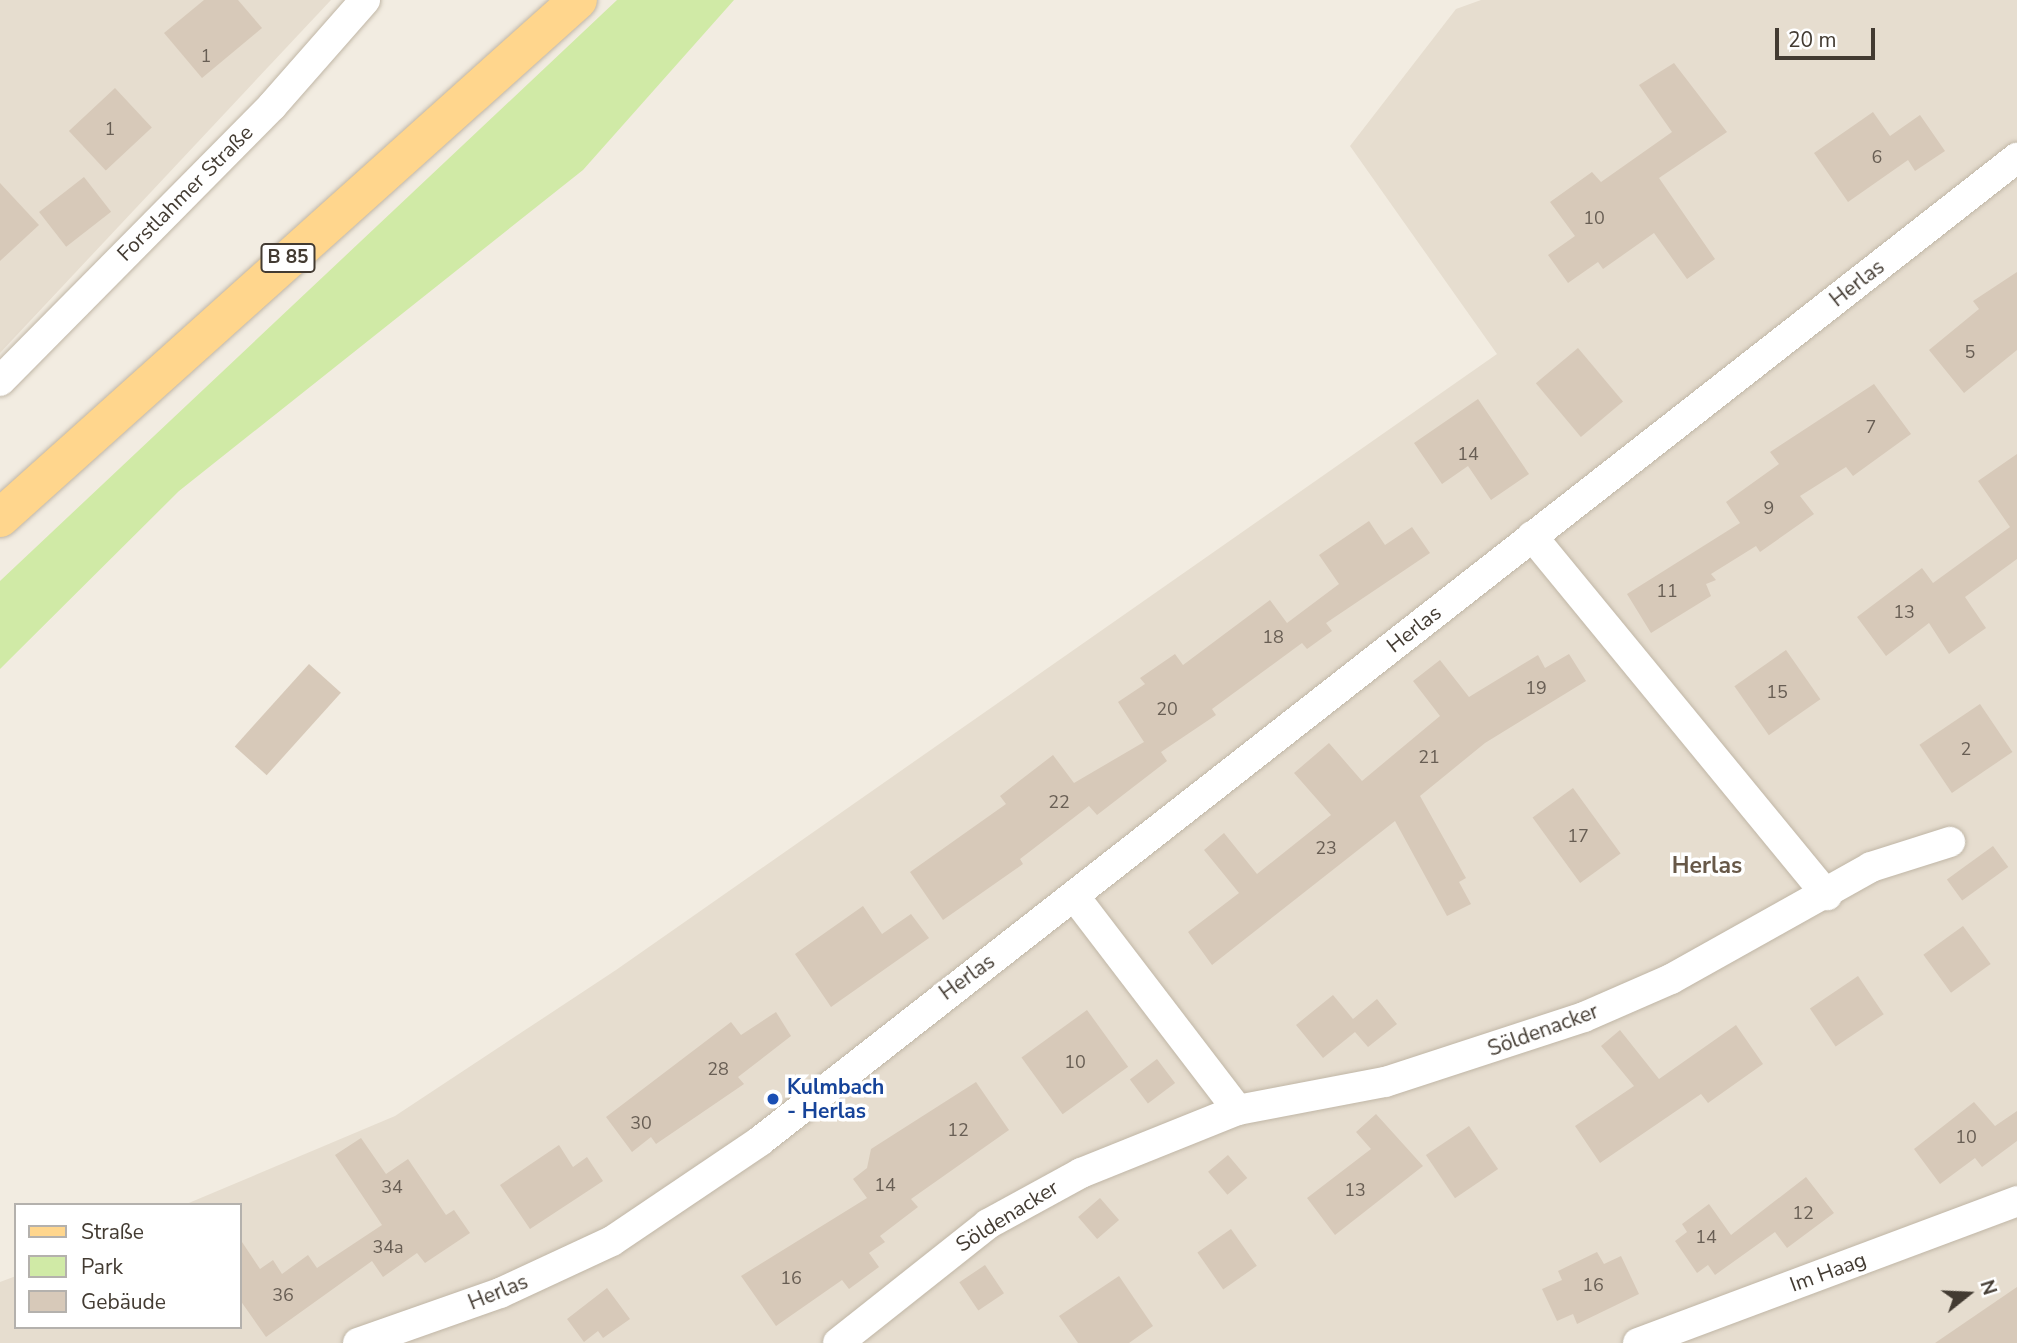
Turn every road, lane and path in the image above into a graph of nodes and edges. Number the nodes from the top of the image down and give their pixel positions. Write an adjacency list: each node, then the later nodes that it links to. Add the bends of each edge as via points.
1 (578, 0): 5 (main road, B 85)
2 (356, 3): 4 (street, Forstlahmer Straße, via 272,106)
3 (2017, 158): 6 (street, Herlas)
4 (0, 381)
5 (0, 518)
6 (1532, 536): 8 (street); 9 (street, Herlas)
7 (1950, 842): 8 (street, Söldenacker, via 1871,867)
8 (1827, 894): 10 (street, Söldenacker, via 1671,979 1584,1017 1385,1083)
9 (1075, 897): 10 (street); 12 (street, Herlas, via 760,1141 612,1241 500,1293)
10 (1238, 1110): 13 (street, Söldenacker, via 1034,1195 939,1259)
11 (2017, 1201): 14 (street, Im Haag)
12 (358, 1343)
13 (838, 1343)
14 (1638, 1343)

